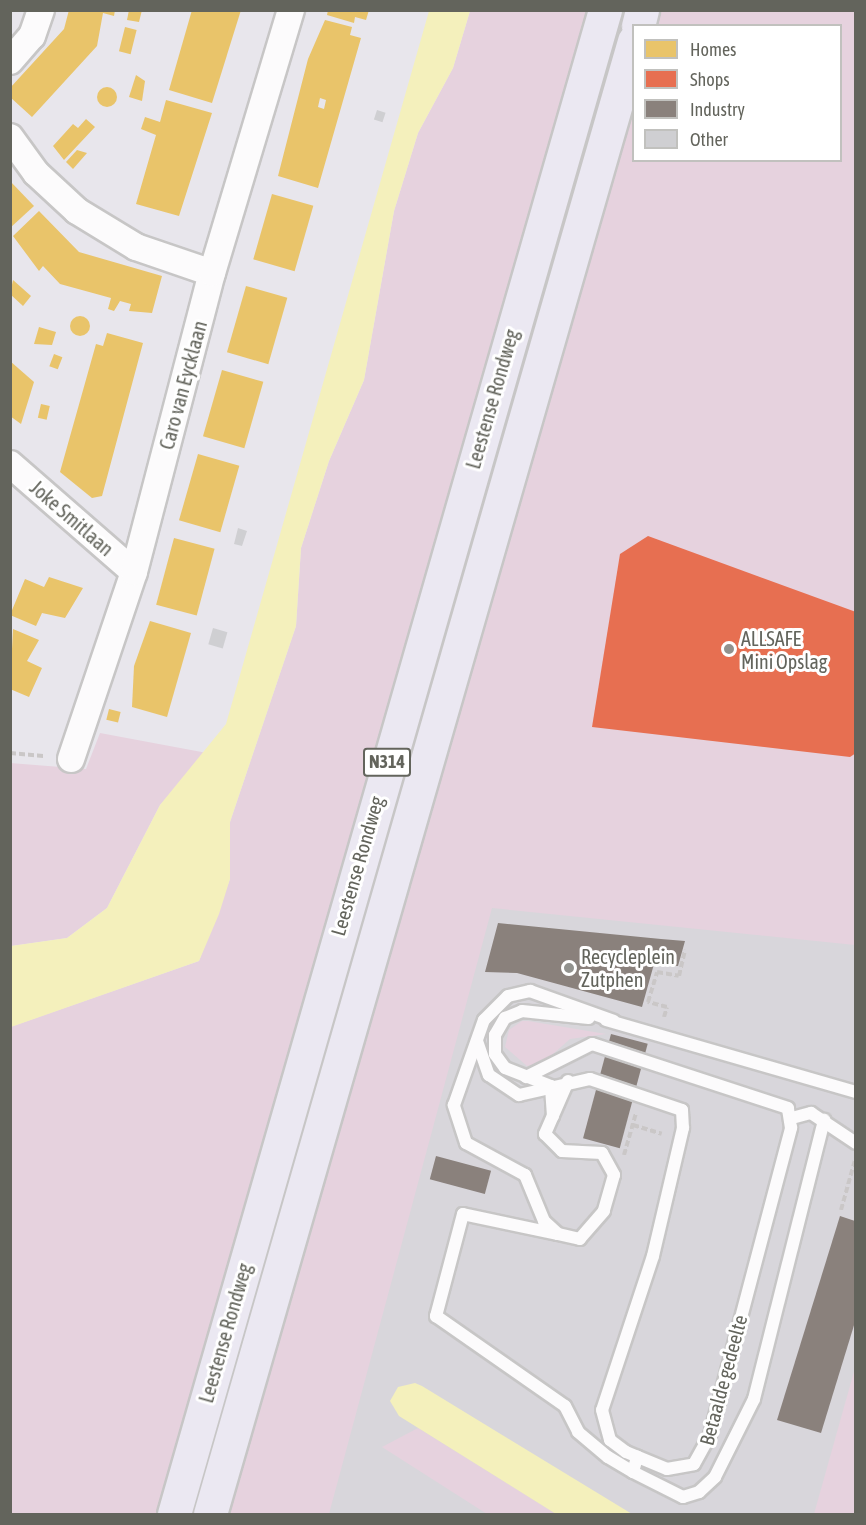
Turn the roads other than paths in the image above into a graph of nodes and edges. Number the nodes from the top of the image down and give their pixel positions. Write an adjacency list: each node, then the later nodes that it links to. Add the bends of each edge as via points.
1 (41, 10): 5 (street, via 32,36)
2 (291, 10): 7 (street, Caro van Eycklaan)
3 (605, 10): 24 (main road, Leestense Rondweg / N314)
4 (632, 44): 25 (main road, Leestense Rondweg / N314)
5 (10, 62)
6 (10, 137): 7 (street, via 36,173 76,211 136,247)
7 (212, 273): 9 (street, Caro van Eycklaan)
8 (10, 464): 9 (street, Joke Smitlaan)
9 (134, 572): 10 (street, Caro van Eycklaan)
10 (71, 759)
11 (614, 1021): 12 (lane, via 530,991 494,1006); 13 (lane, via 513,1013 498,1027 493,1045 505,1068); 16 (lane)
12 (477, 1041): 15 (lane, Betaalde gedeelte, via 484,1067 507,1090 530,1097); 21 (lane, via 455,1096 458,1130 475,1151 525,1175 544,1221)
13 (526, 1077): 15 (lane); 18 (lane, via 580,1046 613,1048 777,1100)
14 (568, 1081): 15 (lane, Betaalde gedeelte); 17 (lane); 22 (lane, Betaalde gedeelte, via 590,1079 672,1103 682,1110 680,1139 653,1256 602,1410 610,1440)
15 (551, 1086): 17 (lane)
16 (855, 1092)
17 (553, 1118): 21 (lane, via 544,1128 554,1146 602,1153 614,1175 604,1211 589,1232 580,1239)
18 (792, 1118): 19 (lane, via 811,1113); 22 (lane, Betaalde gedeelte, via 703,1456 682,1469)
19 (824, 1120): 20 (lane); 23 (lane, via 754,1399 715,1477 699,1492 683,1497)
20 (855, 1143)
21 (558, 1234): 23 (lane, via 463,1214 436,1316 565,1406 578,1432)
22 (637, 1457): 23 (lane)
23 (633, 1472)
24 (174, 1515)
25 (210, 1515)

